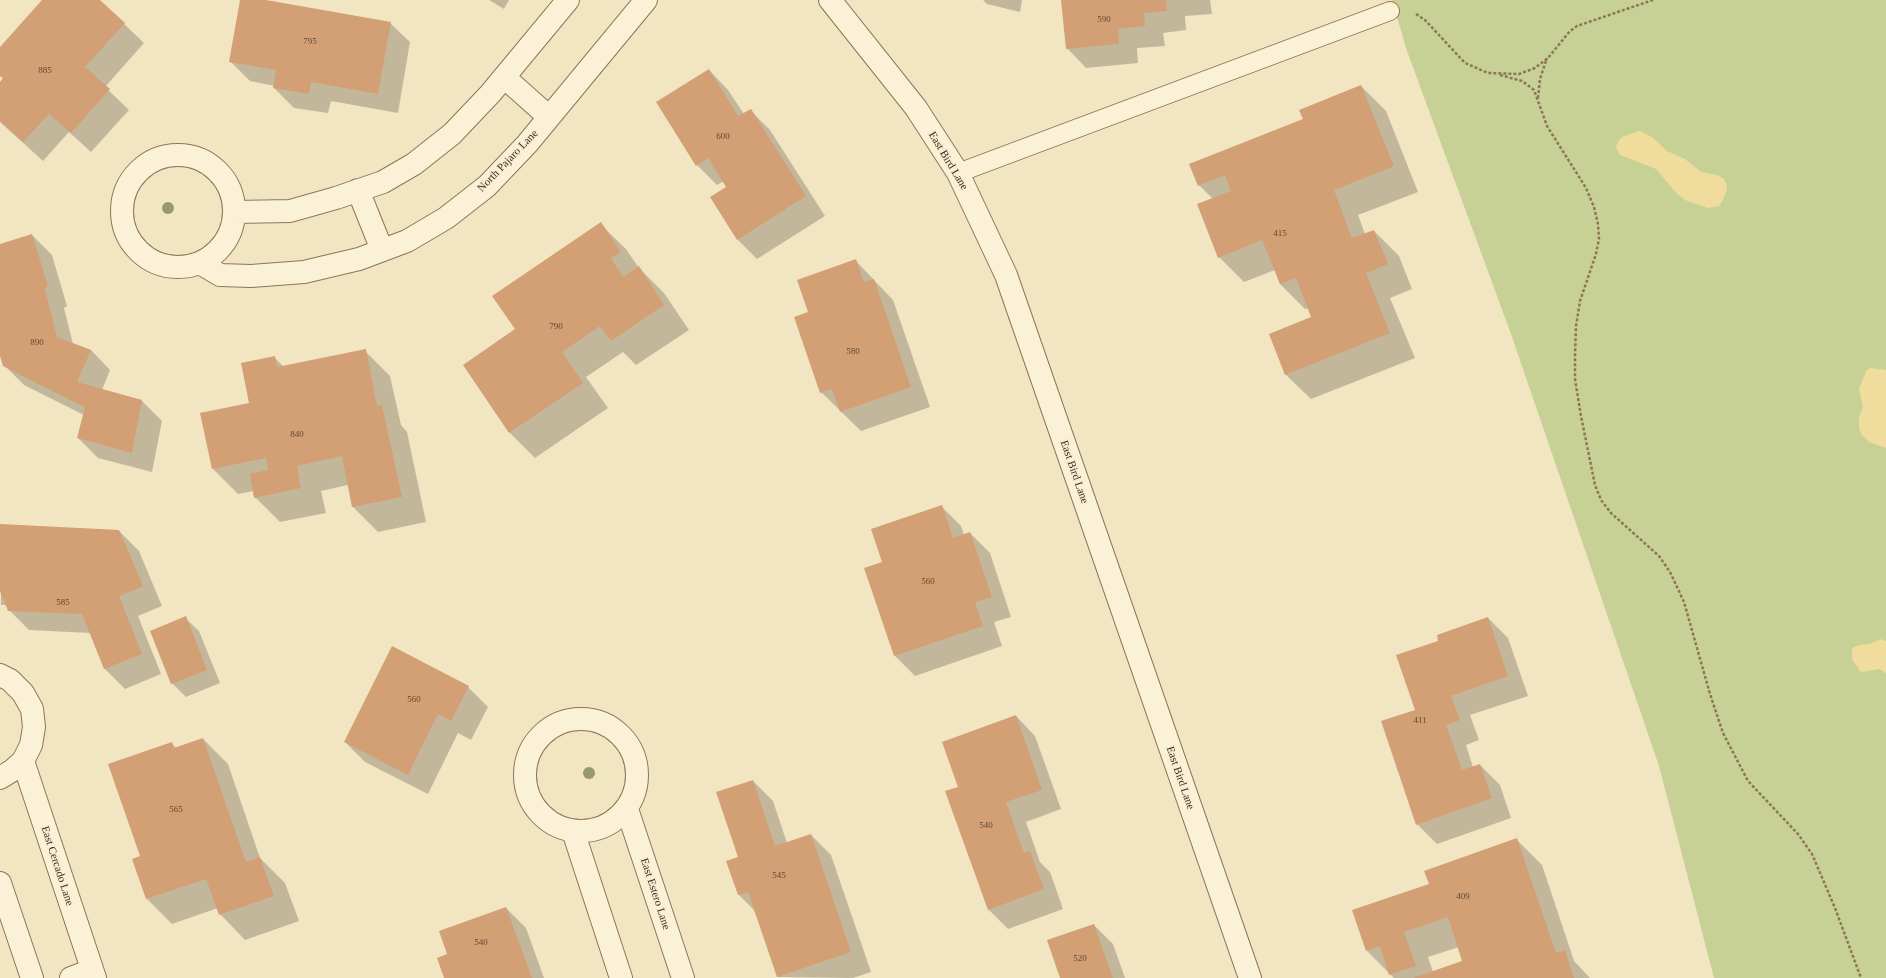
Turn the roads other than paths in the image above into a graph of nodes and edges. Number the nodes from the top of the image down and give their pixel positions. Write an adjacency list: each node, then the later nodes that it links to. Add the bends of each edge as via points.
1 (568, 0): 5 (street)
2 (646, 0): 6 (street, North Pajaro Lane)
3 (830, 0): 7 (street, East Bird Lane, via 916,108)
4 (1390, 10): 7 (lane)
5 (504, 77): 6 (street); 8 (street, via 452,134 414,164 383,182)
6 (549, 117): 10 (street, North Pajaro Lane, via 487,186 446,218 407,241)
7 (958, 173): 23 (street, East Bird Lane, via 1006,275)
8 (358, 190): 9 (street, via 290,211); 10 (street)
9 (235, 212): 11 (street, via 232,228 225,242 214,255); 11 (street, via 231,192 222,175 208,162 190,155 171,154 152,160 136,171 126,187 121,206 123,225 131,243 145,257 162,265 181,267)
10 (382, 250): 11 (street, North Pajaro Lane, via 359,259 304,272 251,276 220,274)
11 (200, 263)
12 (0, 675): 13 (street, via 10,680 23,693 32,709 34,727 31,745)
13 (23, 761): 14 (street); 18 (street, East Cercado Lane)
14 (0, 778)
15 (627, 809): 16 (street, via 618,818 597,830); 16 (street, via 635,793 638,775 635,757 626,740 613,728 596,720 577,718 559,723 544,732 532,746 526,764 525,782 530,800 541,815 556,826); 22 (street, East Estero Lane)
16 (573, 831): 21 (street)
17 (0, 883): 19 (street)
18 (93, 974): 20 (street, East Cercado Lane)
19 (32, 978)
20 (71, 978)
21 (621, 978)
22 (684, 978)
23 (1250, 978)

